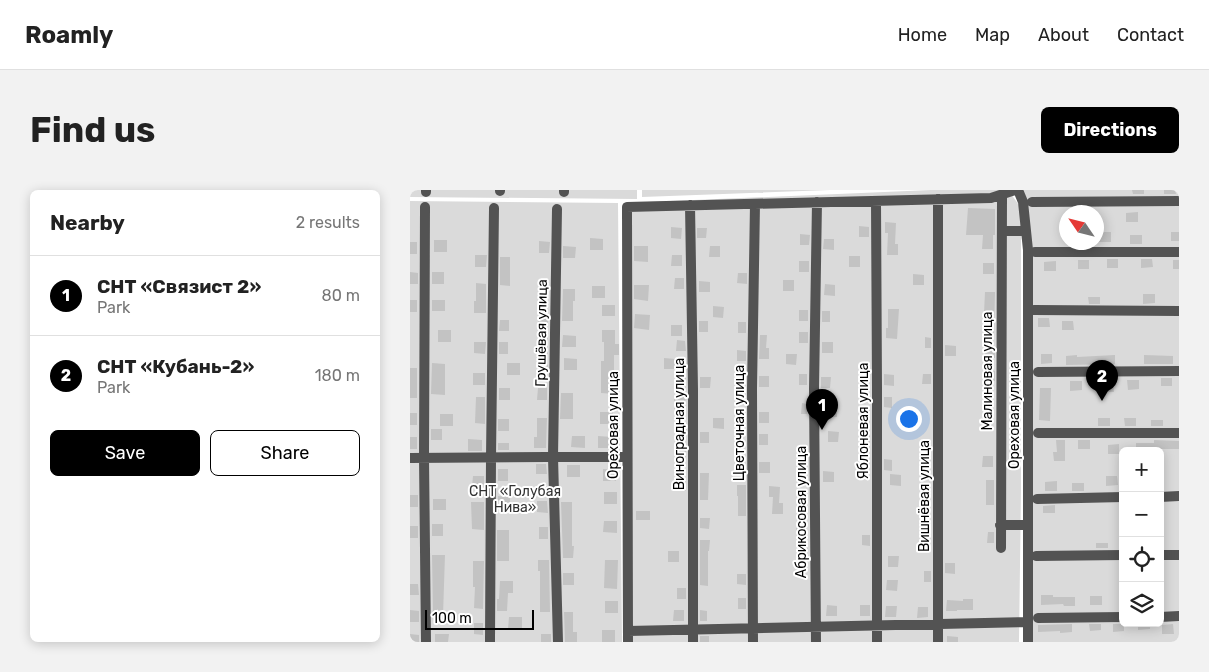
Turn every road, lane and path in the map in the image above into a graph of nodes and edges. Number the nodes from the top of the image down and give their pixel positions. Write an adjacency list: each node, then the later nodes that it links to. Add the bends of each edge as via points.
1 (1016, 190): 2 (street); 14 (street, Ореховая улица, via 1023,202)
2 (1002, 194): 3 (street, via 991,198); 13 (street, Малиновая улица)
3 (938, 199): 4 (street); 44 (street, Вишнёвая улица)
4 (876, 201): 6 (street); 45 (street, Яблоневая улица)
5 (1179, 201): 7 (street)
6 (817, 202): 8 (street); 46 (street, Абрикосовая улица, via 814,389)
7 (1032, 202)
8 (755, 204): 9 (street); 47 (street, Цветочная улица)
9 (690, 206): 24 (street, Ореховая улица, via 627,207); 48 (street, Виноградная улица)
10 (426, 207): 26 (street)
11 (494, 208): 27 (street)
12 (557, 209): 23 (street, Грушёвая улица)
13 (1002, 231): 14 (street); 32 (street, Малиновая улица)
14 (1026, 231): 33 (street, Ореховая улица)
15 (1036, 252): 16 (street)
16 (1179, 252)
17 (1034, 310): 18 (street)
18 (1179, 311)
19 (1179, 371): 20 (street)
20 (1038, 372)
21 (1038, 433): 22 (street)
22 (1179, 433)
23 (553, 457): 24 (street); 27 (street); 52 (street, Грушёвая улица)
24 (627, 457): 49 (street, Ореховая улица)
25 (410, 458): 26 (street)
26 (424, 458): 27 (street); 50 (street)
27 (491, 458): 51 (street)
28 (1179, 496): 29 (street)
29 (1164, 497)
30 (1119, 498): 31 (street)
31 (1037, 499)
32 (1000, 525): 33 (street); 34 (street, Малиновая улица)
33 (1027, 525): 43 (street, Ореховая улица)
34 (1001, 548)
35 (1119, 555): 38 (street)
36 (1164, 555): 37 (street)
37 (1179, 555)
38 (1036, 556)
39 (1164, 616): 40 (street)
40 (1179, 616)
41 (1119, 617): 42 (street)
42 (1038, 618)
43 (1027, 622): 44 (street); 59 (street, Ореховая улица)
44 (938, 624): 45 (street); 58 (street, Вишнёвая улица)
45 (877, 625): 46 (street); 57 (street, Яблоневая улица)
46 (816, 626): 47 (street); 56 (street, Абрикосовая улица)
47 (752, 628): 48 (street); 55 (street, Цветочная улица)
48 (693, 629): 49 (street); 54 (street, Виноградная улица)
49 (628, 631): 53 (street, Ореховая улица)
50 (426, 642)
51 (490, 642)
52 (558, 642)
53 (628, 642)
54 (693, 642)
55 (752, 642)
56 (816, 642)
57 (877, 642)
58 (938, 642)
59 (1028, 642)

